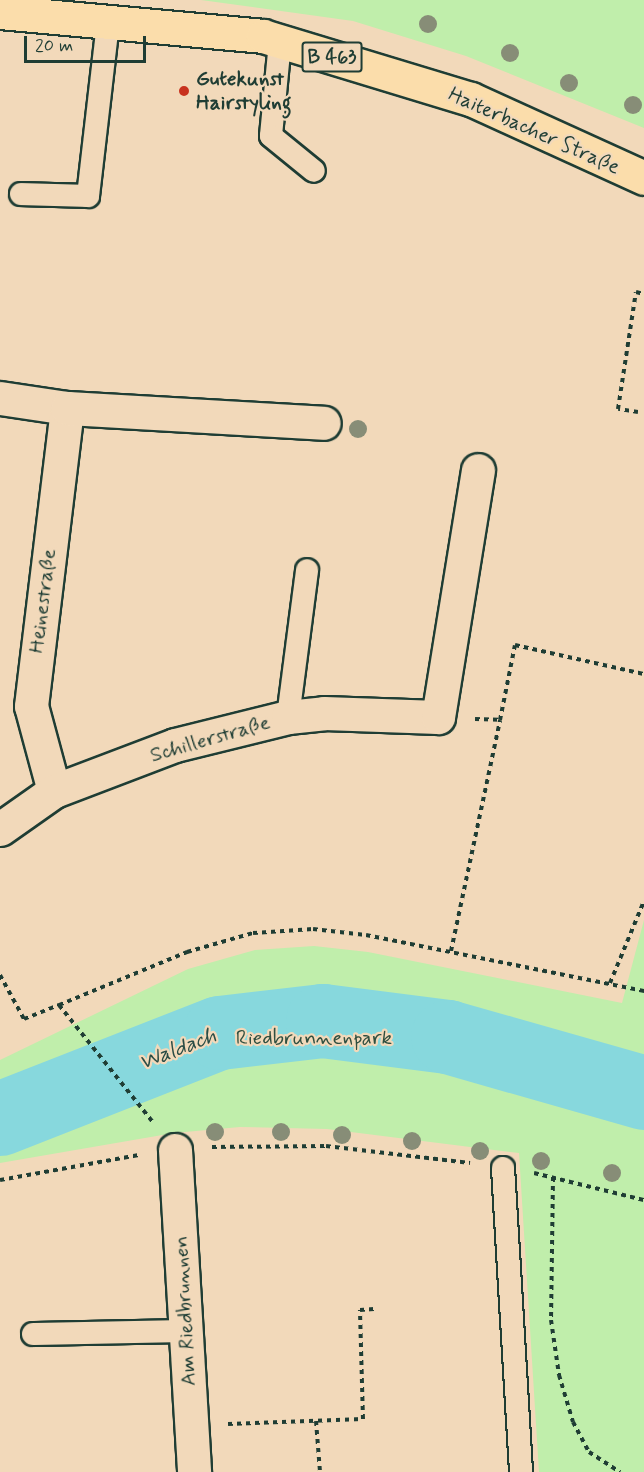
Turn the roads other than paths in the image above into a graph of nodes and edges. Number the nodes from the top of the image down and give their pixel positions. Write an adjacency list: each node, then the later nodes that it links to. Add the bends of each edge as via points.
1 (0, 12): 2 (main road, Haiterbacher Straße / B 463)
2 (108, 22): 3 (main road, Haiterbacher Straße / B 463, via 263,36); 6 (lane, via 88,196)
3 (280, 42): 4 (lane, via 271,136); 5 (main road, Haiterbacher Straße / B 463, via 471,99)
4 (314, 171)
5 (644, 178)
6 (21, 194)
7 (0, 398): 8 (street)
8 (67, 408): 9 (street); 13 (street, Heinestraße, via 31,706)
9 (324, 423)
10 (478, 470): 12 (street, Schillerstraße, via 438,717 324,712)
11 (307, 570): 12 (lane)
12 (288, 717): 13 (street, Schillerstraße, via 175,745)
13 (54, 791): 14 (street, Schillerstraße)
14 (0, 829)
15 (165, 1138): 17 (street, Am Riedbrunnen)
16 (503, 1168): 20 (lane)
17 (186, 1331): 18 (lane); 19 (street, Am Riedbrunnen)
18 (33, 1334)
19 (194, 1472)
20 (520, 1472)

